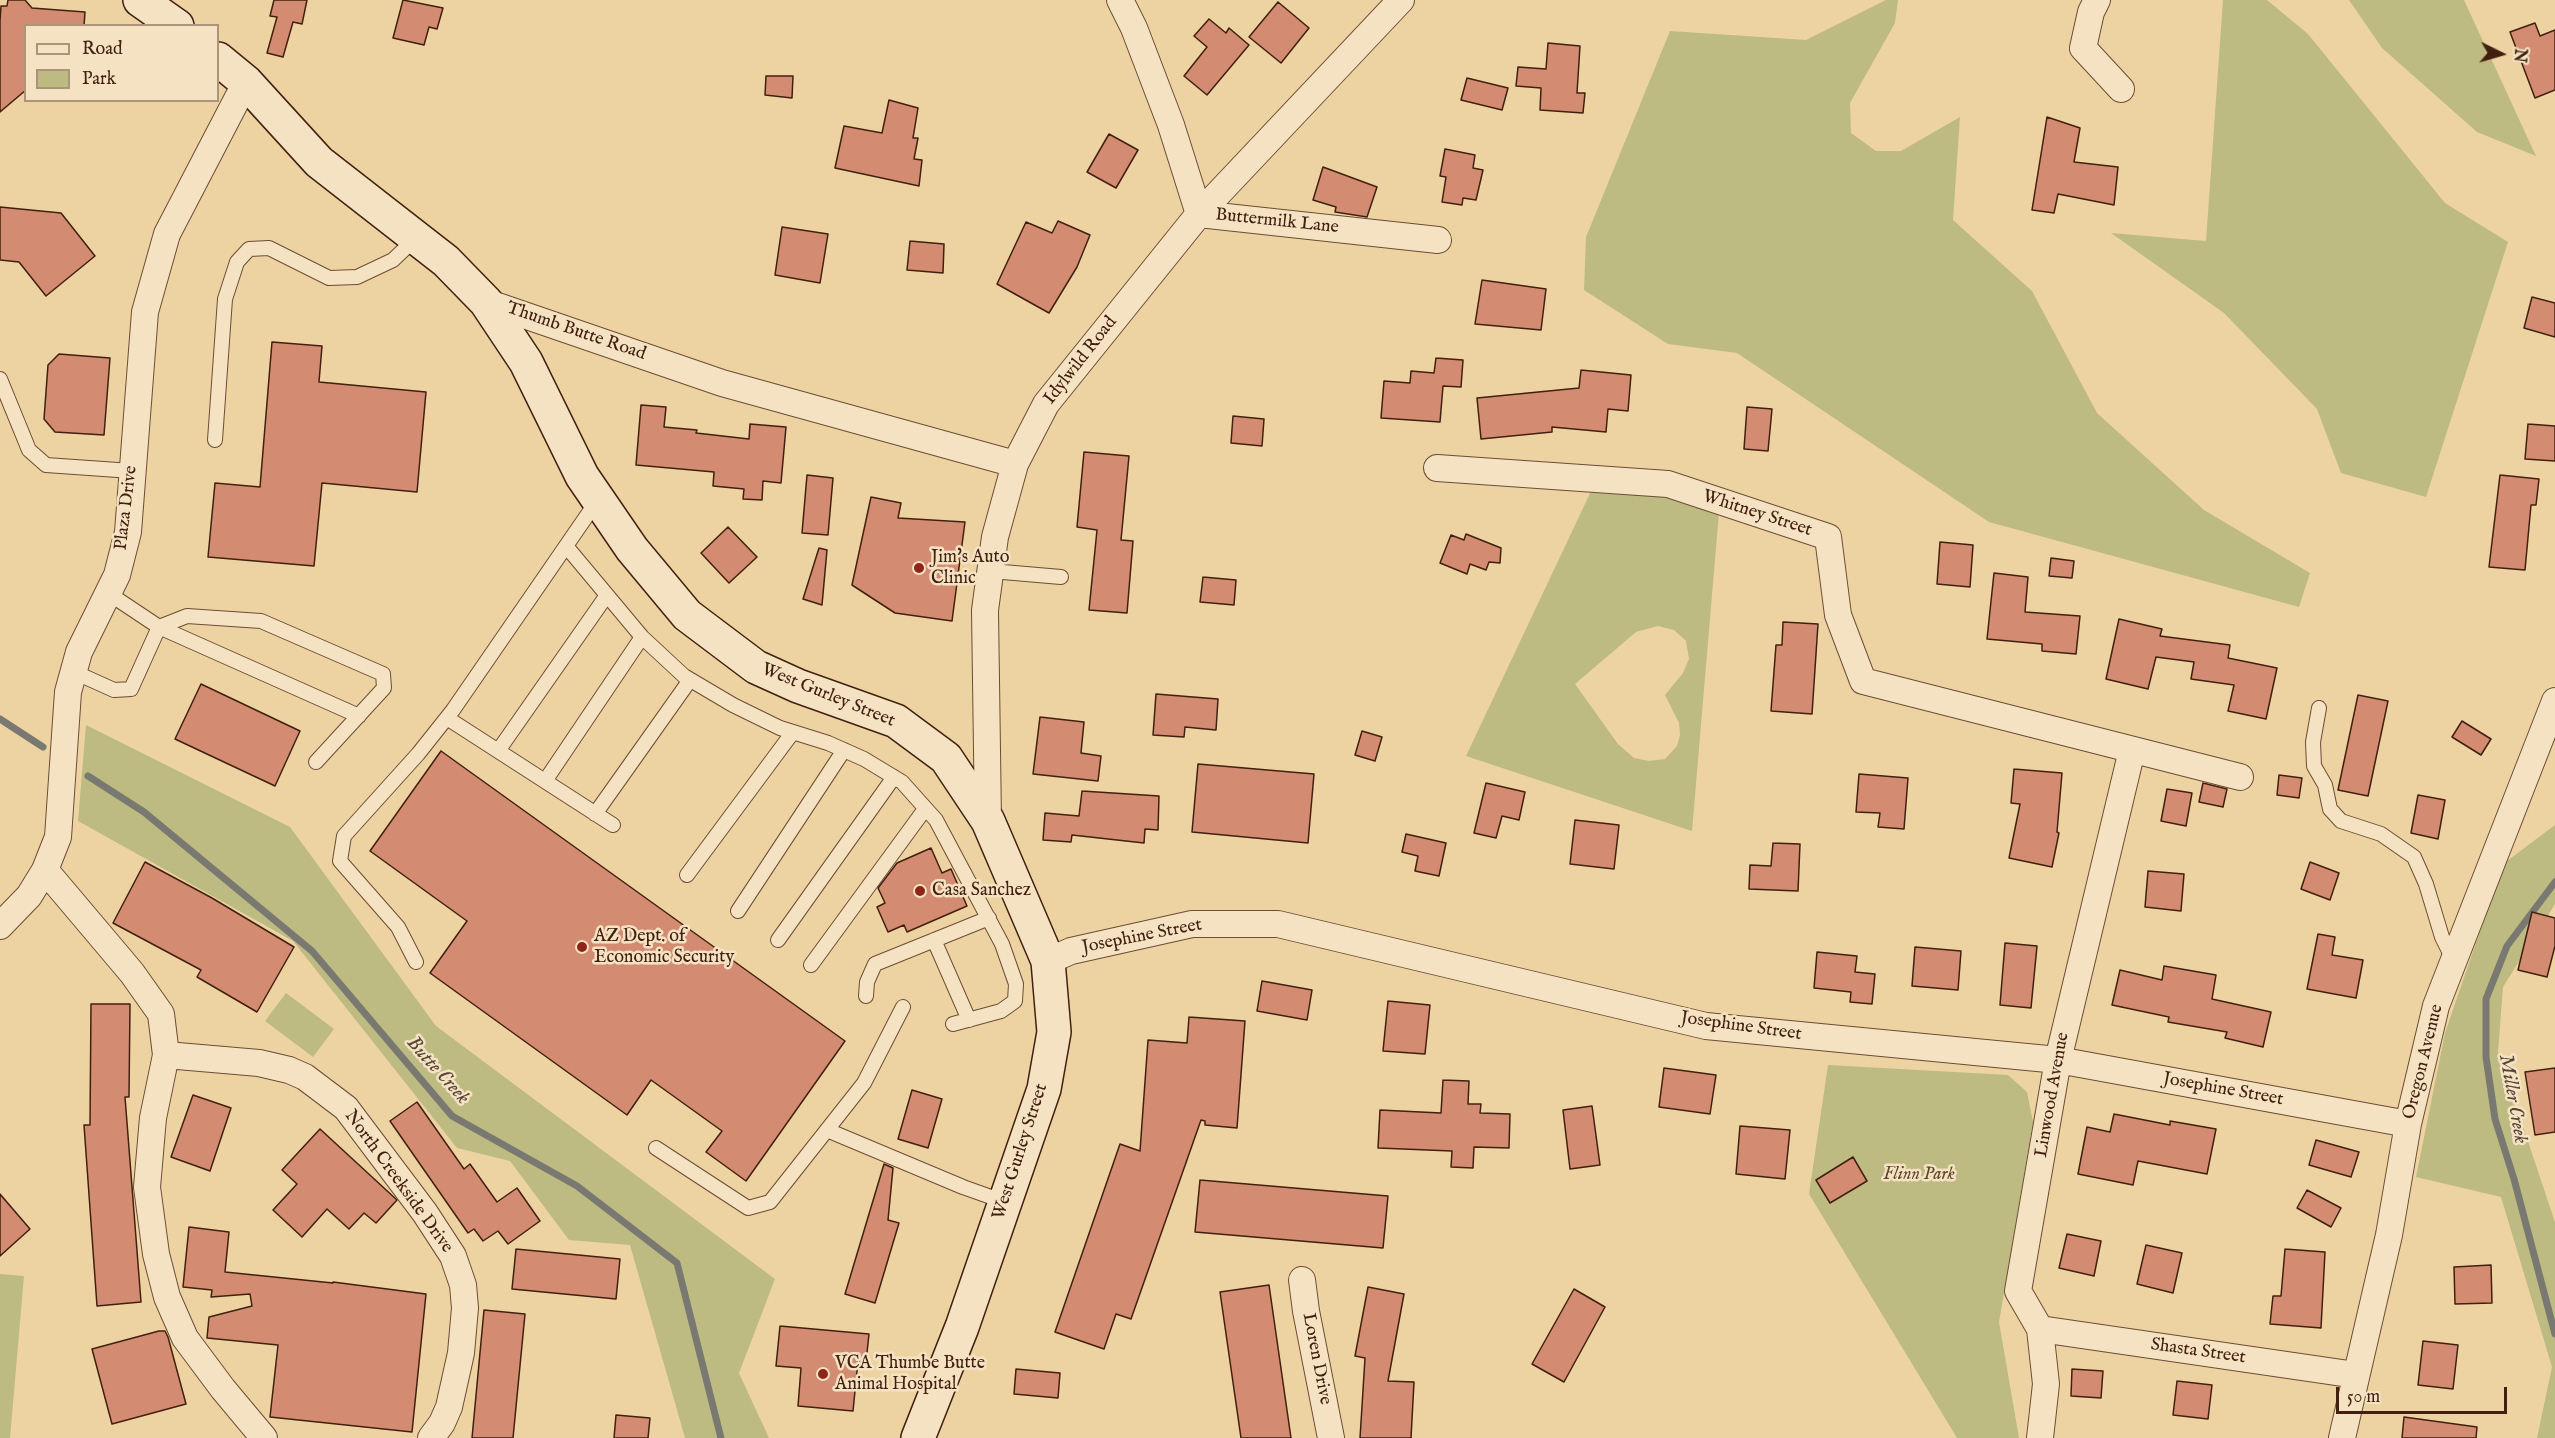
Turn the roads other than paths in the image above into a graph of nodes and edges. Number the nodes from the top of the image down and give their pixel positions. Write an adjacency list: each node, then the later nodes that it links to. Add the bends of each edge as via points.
1 (1120, 0): 7 (street, Buttermilk Lane, via 1171,125)
2 (1401, 0): 7 (street, Idylwild Road)
3 (2097, 0): 6 (street, via 2083,48)
4 (219, 60): 5 (main road, Thumb Butte Road)
5 (246, 82): 8 (main road, Thumb Butte Road, via 319,162); 15 (street, Plaza Drive, via 167,234 145,312)
6 (2121, 88)
7 (1199, 214): 9 (street, Buttermilk Lane); 13 (street, Idylwild Road, via 1046,404)
8 (416, 238): 10 (main road, Thumb Butte Road, via 446,261); 12 (lane, via 393,260 357,277 329,278 269,248 249,249 237,262 225,299)
9 (1438, 240)
10 (486, 302): 13 (street, Thumb Butte Road, via 722,383); 16 (main road, West Gurley Street, via 526,362 582,476)
11 (0, 379): 15 (lane, via 29,450 45,465)
12 (215, 440)
13 (1015, 464): 18 (street, Idylwild Road, via 995,537)
14 (1437, 468): 32 (street, Whitney Street, via 1668,484 1828,537 1838,615 1863,681)
15 (132, 471): 20 (street, Plaza Drive, via 128,532)
16 (598, 499): 17 (lane); 40 (main road, West Gurley Street, via 632,549 687,615 756,667 896,721 946,758)
17 (566, 546): 21 (lane); 29 (lane)
18 (991, 570): 19 (lane); 40 (street, Idylwild Road, via 985,610)
19 (1061, 577)
20 (108, 593): 22 (lane); 24 (street, Plaza Drive, via 79,652)
21 (607, 595): 23 (lane); 33 (lane)
22 (159, 627): 24 (lane, via 131,689 114,690); 28 (lane); 28 (lane, via 187,616 261,621 383,674 384,688)
23 (642, 637): 25 (lane); 37 (lane)
24 (74, 672): 42 (street, Plaza Drive, via 68,692 58,837)
25 (690, 680): 30 (lane); 39 (lane)
26 (2555, 701): 50 (street, Oregon Avenue)
27 (2319, 708): 50 (lane, via 2313,742 2314,766 2325,785 2330,809 2341,821 2381,834 2414,857)
28 (359, 716): 34 (lane)
29 (447, 718): 33 (lane); 51 (lane, via 344,836 340,861 398,927)
30 (793, 732): 31 (lane); 43 (lane)
31 (844, 750): 35 (lane); 44 (lane)
32 (2132, 750): 36 (street, Whitney Street); 58 (street, Linwood Avenue)
33 (498, 751): 37 (lane)
34 (316, 762)
35 (894, 777): 38 (lane); 48 (lane)
36 (2240, 777)
37 (545, 781): 39 (lane)
38 (925, 808): 45 (lane, via 960,861); 52 (lane)
39 (595, 814): 41 (lane)
40 (988, 821): 49 (main road, West Gurley Street)
41 (613, 825)
42 (45, 870): 46 (street, Plaza Drive, via 29,896); 57 (street, via 132,973 161,1014)
43 (687, 875)
44 (738, 911)
45 (989, 918): 47 (lane); 55 (lane, via 1016,984 1015,1001 1001,1011)
46 (0, 926)
47 (934, 939): 53 (lane, via 874,963); 55 (lane)
48 (778, 940)
49 (1048, 961): 58 (street, Josephine Street, via 1071,951 1192,924 1278,924 1706,1026); 62 (main road, West Gurley Street, via 1054,1032 1044,1089)
50 (2454, 961): 59 (street, Oregon Avenue, via 2436,1006)
51 (416, 962)
52 (811, 964)
53 (866, 996)
54 (903, 1007): 60 (lane, via 864,1083)
55 (969, 1020): 56 (lane)
56 (953, 1024)
57 (166, 1055): 66 (street, via 153,1118 147,1187 156,1254 167,1297 185,1338); 67 (street, North Creekside Drive, via 259,1064 305,1077 346,1108 425,1213 453,1256 463,1285 465,1308 449,1407)
58 (2058, 1060): 59 (street, Josephine Street); 64 (street, Linwood Avenue, via 2018,1291)
59 (2408, 1124): 65 (street, Oregon Avenue)
60 (827, 1130): 61 (lane, via 770,1202 748,1208); 62 (lane)
61 (656, 1148)
62 (1005, 1202): 68 (main road, West Gurley Street, via 940,1388)
63 (1302, 1280): 69 (street, Loren Drive)
64 (2040, 1329): 65 (street, Shasta Street); 70 (street, Linwood Avenue, via 2046,1384)
65 (2356, 1375): 71 (street, Oregon Avenue)
66 (264, 1438)
67 (431, 1438)
68 (918, 1438)
69 (1331, 1438)
70 (2040, 1438)
71 (2342, 1438)

